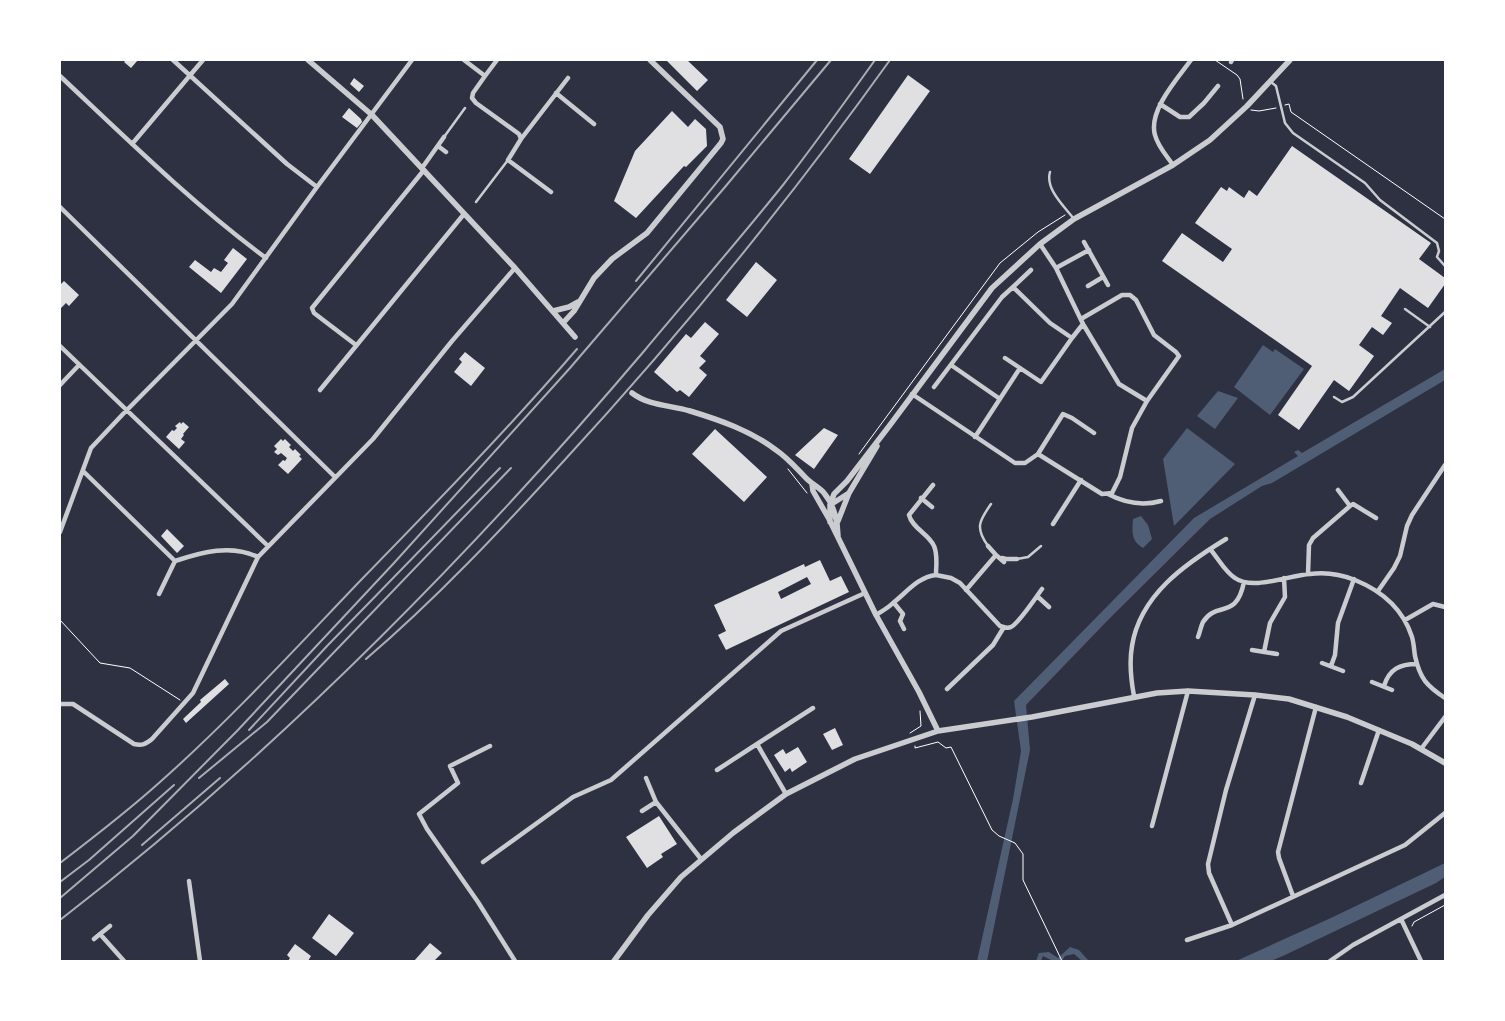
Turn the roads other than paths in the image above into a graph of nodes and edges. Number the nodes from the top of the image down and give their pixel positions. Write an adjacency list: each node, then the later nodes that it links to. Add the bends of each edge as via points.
1 (173, 60): 11 (street)
2 (203, 60): 11 (street)
3 (308, 60): 19 (street)
4 (412, 60): 19 (street)
5 (464, 60): 12 (street)
6 (497, 60): 12 (street)
7 (650, 60): 48 (street, via 720,127 723,139 647,233 600,271)
8 (1191, 60): 17 (street)
9 (1290, 60): 14 (street)
10 (60, 76): 23 (street)
11 (190, 76): 23 (street); 30 (street, via 287,164)
12 (485, 76): 22 (street, via 472,98 519,134)
13 (568, 78): 16 (street)
14 (1269, 81): 27 (street, via 1210,140); 40 (lane, via 1276,86 1285,123 1293,134 1365,182 1380,200 1437,243 1437,257)
15 (1218, 86): 17 (street, via 1189,117 1180,117)
16 (556, 93): 20 (street); 22 (street)
17 (1160, 104): 27 (street, via 1154,135)
18 (465, 108): 21 (lane)
19 (372, 115): 28 (street); 30 (street)
20 (594, 124)
21 (444, 137): 24 (street)
22 (521, 139): 26 (street)
23 (132, 144): 39 (street, via 221,223)
24 (438, 146): 25 (street); 28 (street)
25 (446, 152)
26 (508, 160): 31 (street); 32 (lane)
27 (1173, 165): 35 (street)
28 (423, 169): 34 (street); 58 (street, via 312,308 314,313)
29 (1050, 172): 35 (lane, via 1051,188)
30 (317, 186): 39 (street)
31 (550, 192)
32 (476, 202)
33 (60, 207): 57 (street)
34 (464, 214): 41 (street); 58 (street)
35 (1074, 219): 37 (street)
36 (1084, 242): 38 (street)
37 (1040, 244): 42 (street); 68 (street, via 992,288)
38 (1088, 250): 42 (street); 44 (street)
39 (266, 258): 57 (street, via 232,304)
40 (1445, 266)
41 (515, 268): 51 (street); 79 (street, via 373,439)
42 (1056, 268): 52 (street)
43 (1031, 270): 46 (street)
44 (1103, 277): 45 (street); 47 (street)
45 (1108, 285)
46 (1012, 286): 56 (street); 62 (street)
47 (1088, 286)
48 (580, 301): 51 (street); 53 (street)
49 (1405, 310): 54 (lane)
50 (1445, 312): 54 (lane)
51 (555, 314): 53 (street)
52 (1082, 322): 56 (street); 71 (street, via 1119,384); 71 (street, via 1122,295 1130,295 1136,300 1154,335 1179,356)
53 (563, 323): 55 (street)
54 (1430, 327): 69 (lane, via 1353,397 1342,402)
55 (574, 337)
56 (1072, 338): 63 (street, via 1041,382)
57 (196, 341): 72 (street); 79 (street)
58 (356, 345): 66 (street)
59 (60, 346): 61 (street)
60 (1005, 358): 63 (street)
61 (79, 365): 64 (street); 72 (street)
62 (951, 365): 65 (street); 70 (street)
63 (1020, 368): 70 (street)
64 (60, 385)
65 (934, 387)
66 (320, 390)
67 (632, 393): 81 (street, via 648,402 688,410 738,428 778,451)
68 (912, 394): 73 (street); 75 (street)
69 (1334, 397)
70 (1000, 399): 75 (street)
71 (1146, 401): 87 (street, via 1128,437 1120,477 1112,493)
72 (126, 410): 78 (street, via 91,448); 104 (street)
73 (890, 425): 84 (street); 86 (street)
74 (1094, 433): 76 (street, via 1063,414)
75 (975, 437): 76 (street, via 1016,463 1025,463)
76 (1038, 454): 80 (street)
77 (1445, 465): 120 (street, via 1412,516 1400,556)
78 (82, 471): 101 (street); 111 (street)
79 (335, 477): 104 (street)
80 (1081, 480): 87 (street, via 1102,494); 100 (street)
81 (812, 484): 85 (street); 93 (street)
82 (933, 485): 88 (street)
83 (1338, 490): 94 (street)
84 (851, 491): 92 (street); 98 (street)
85 (824, 493): 86 (street); 92 (street)
86 (834, 494): 92 (street)
87 (1108, 494): 90 (street, via 1120,500)
88 (921, 498): 95 (street); 114 (street, via 909,515 933,544)
89 (1161, 501): 90 (street)
90 (1151, 503): 96 (street)
91 (991, 504): 105 (lane, via 979,527)
92 (830, 505): 93 (street); 98 (street); 99 (street)
93 (822, 506): 99 (street)
94 (1350, 506): 97 (street, via 1354,504); 113 (street, via 1313,538)
95 (932, 507)
96 (1154, 510)
97 (1376, 518)
98 (838, 521): 102 (street)
99 (830, 522): 102 (street)
100 (1053, 524)
101 (60, 532)
102 (838, 538): 121 (street)
103 (1226, 540): 107 (street)
104 (268, 546): 109 (street)
105 (988, 546): 108 (street)
106 (1041, 546): 110 (lane, via 1028,557)
107 (1210, 549): 117 (street, via 1229,574); 145 (street, via 1162,587 1145,609 1132,646 1130,666)
108 (997, 555): 110 (street, via 1006,559); 112 (street); 119 (street)
109 (258, 557): 111 (street, via 227,549); 147 (street, via 193,693 146,744 134,744 73,704)
110 (1017, 558)
111 (175, 561): 122 (street)
112 (1004, 562)
113 (1308, 574): 115 (street); 116 (street, via 1327,573)
114 (936, 575): 119 (street, via 951,578); 124 (street, via 918,581)
115 (1284, 578): 117 (street, via 1260,583); 133 (street, via 1285,598 1270,623)
116 (1354, 579): 120 (street); 137 (street, via 1338,624)
117 (1244, 582): 131 (street, via 1238,601 1230,608 1211,613)
118 (1042, 589): 123 (street)
119 (966, 590): 129 (street)
120 (1378, 591): 128 (street, via 1390,600)
121 (865, 593): 127 (street); 168 (street, via 782,631 613,779 573,797)
122 (159, 594)
123 (1037, 596): 125 (street); 129 (street, via 1010,628)
124 (894, 603): 127 (street); 130 (street, via 903,614 900,621)
125 (1049, 607)
126 (1445, 607): 128 (street, via 1433,604)
127 (876, 615): 152 (street)
128 (1405, 620): 136 (street)
129 (1004, 627): 141 (street, via 993,645)
130 (904, 629)
131 (1198, 637)
132 (1252, 650): 133 (street)
133 (1264, 652): 134 (street)
134 (1277, 654)
135 (1322, 663): 137 (street)
136 (1417, 664): 140 (street, via 1390,672); 146 (street, via 1429,687)
137 (1331, 666): 138 (street)
138 (1343, 671)
139 (1372, 682): 140 (street)
140 (1384, 686): 142 (street)
141 (947, 689)
142 (1392, 690)
143 (1188, 691): 144 (street); 145 (street); 164 (street)
144 (1255, 694): 148 (street); 173 (street, via 1208,864)
145 (1134, 696): 152 (street, via 1032,717)
146 (1445, 698)
147 (60, 704)
148 (1316, 707): 151 (street); 171 (street, via 1278,852)
149 (812, 708): 153 (street)
150 (1445, 717): 155 (street)
151 (1379, 730): 155 (street); 159 (street)
152 (938, 731): 160 (street, via 855,759)
153 (757, 744): 157 (street); 160 (street)
154 (490, 746): 180 (street, via 450,766 458,783 420,814)
155 (1421, 749): 156 (street)
156 (1445, 763)
157 (717, 770)
158 (646, 778): 161 (street)
159 (1361, 783)
160 (786, 794): 167 (street)
161 (656, 802): 162 (street); 167 (street)
162 (642, 811)
163 (1445, 813): 171 (street, via 1405,845)
164 (1154, 818): 165 (street); 166 (street)
165 (1161, 820)
166 (1152, 826)
167 (701, 859): 181 (street, via 648,915)
168 (483, 862)
169 (189, 881): 179 (street)
170 (1445, 895): 172 (street)
171 (1293, 896): 173 (street)
172 (1401, 920): 182 (street); 183 (street)
173 (1232, 925): 177 (street)
174 (110, 926): 175 (street)
175 (100, 934): 176 (street); 178 (street)
176 (94, 939)
177 (1187, 940)
178 (124, 961)
179 (200, 961)
180 (515, 961)
181 (614, 961)
182 (1330, 961)
183 (1421, 961)

